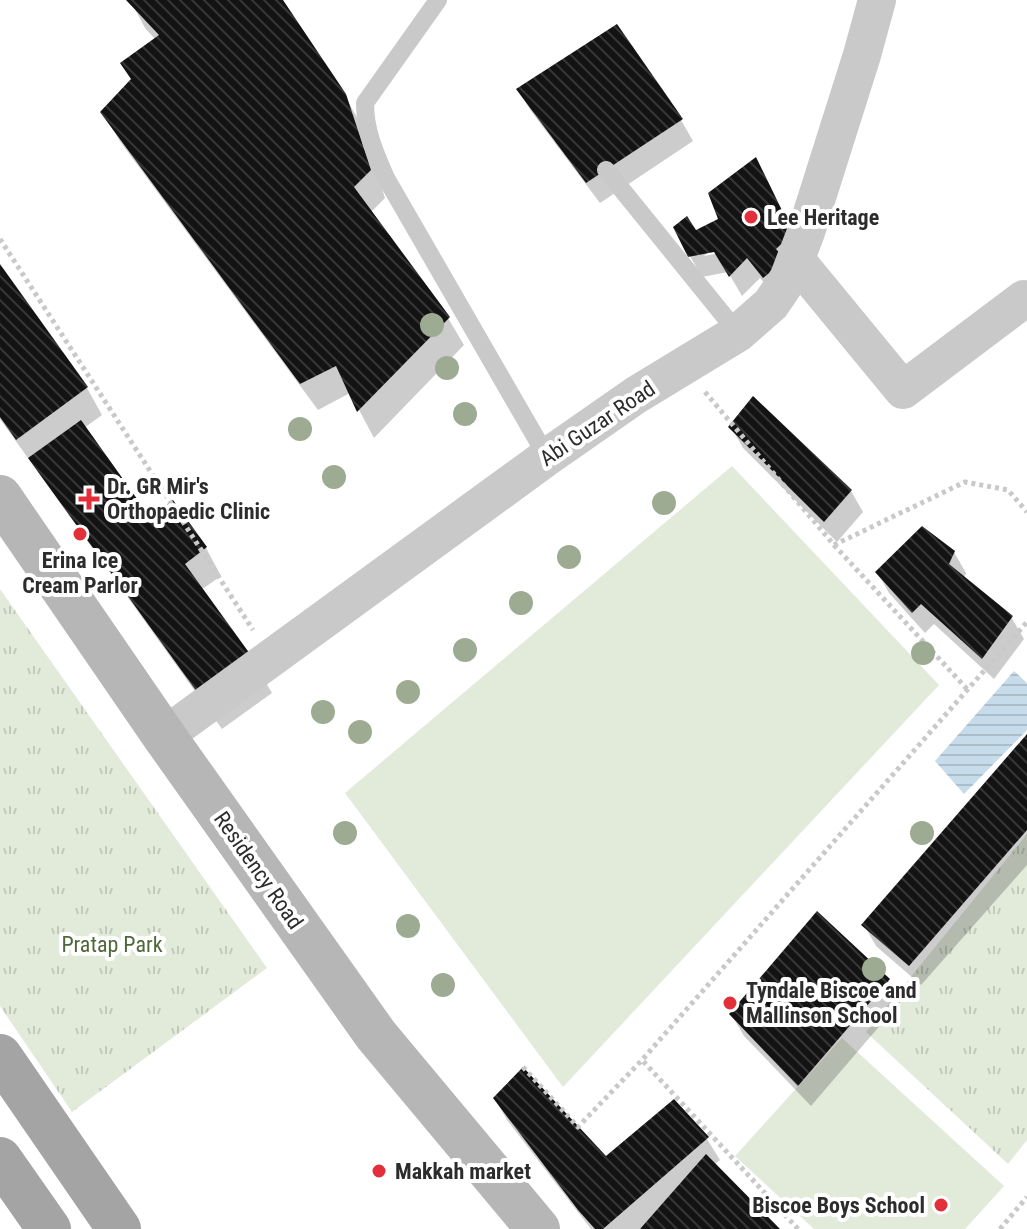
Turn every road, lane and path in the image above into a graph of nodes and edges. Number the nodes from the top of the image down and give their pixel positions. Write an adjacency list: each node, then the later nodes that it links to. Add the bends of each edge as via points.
1 (438, 0): 9 (lane, via 365,103 369,138 386,178)
2 (877, 0): 5 (street, Abi Guzar Road)
3 (606, 170): 7 (lane)
4 (0, 239): 14 (path)
5 (796, 260): 6 (street, via 903,390); 7 (street, Abi Guzar Road, via 771,304)
6 (1024, 299)
7 (738, 333): 8 (street, Abi Guzar Road)
8 (683, 366): 9 (street, Abi Guzar Road); 12 (path)
9 (547, 457): 14 (street, Abi Guzar Road)
10 (0, 497): 16 (main road, Residency Road)
11 (1027, 512): 12 (path, via 1008,490 965,482)
12 (834, 545): 15 (path)
13 (1027, 622): 15 (path)
14 (271, 658): 16 (street, Abi Guzar Road)
15 (967, 689): 18 (path)
16 (164, 736): 24 (main road, Residency Road, via 376,1035)
17 (0, 1056): 23 (main road)
18 (642, 1060): 19 (path, via 578,1127); 25 (path)
19 (523, 1067)
20 (0, 1159): 22 (main road)
21 (1027, 1197): 26 (path)
22 (49, 1229)
23 (119, 1229)
24 (538, 1229)
25 (798, 1229)
26 (1000, 1229)

